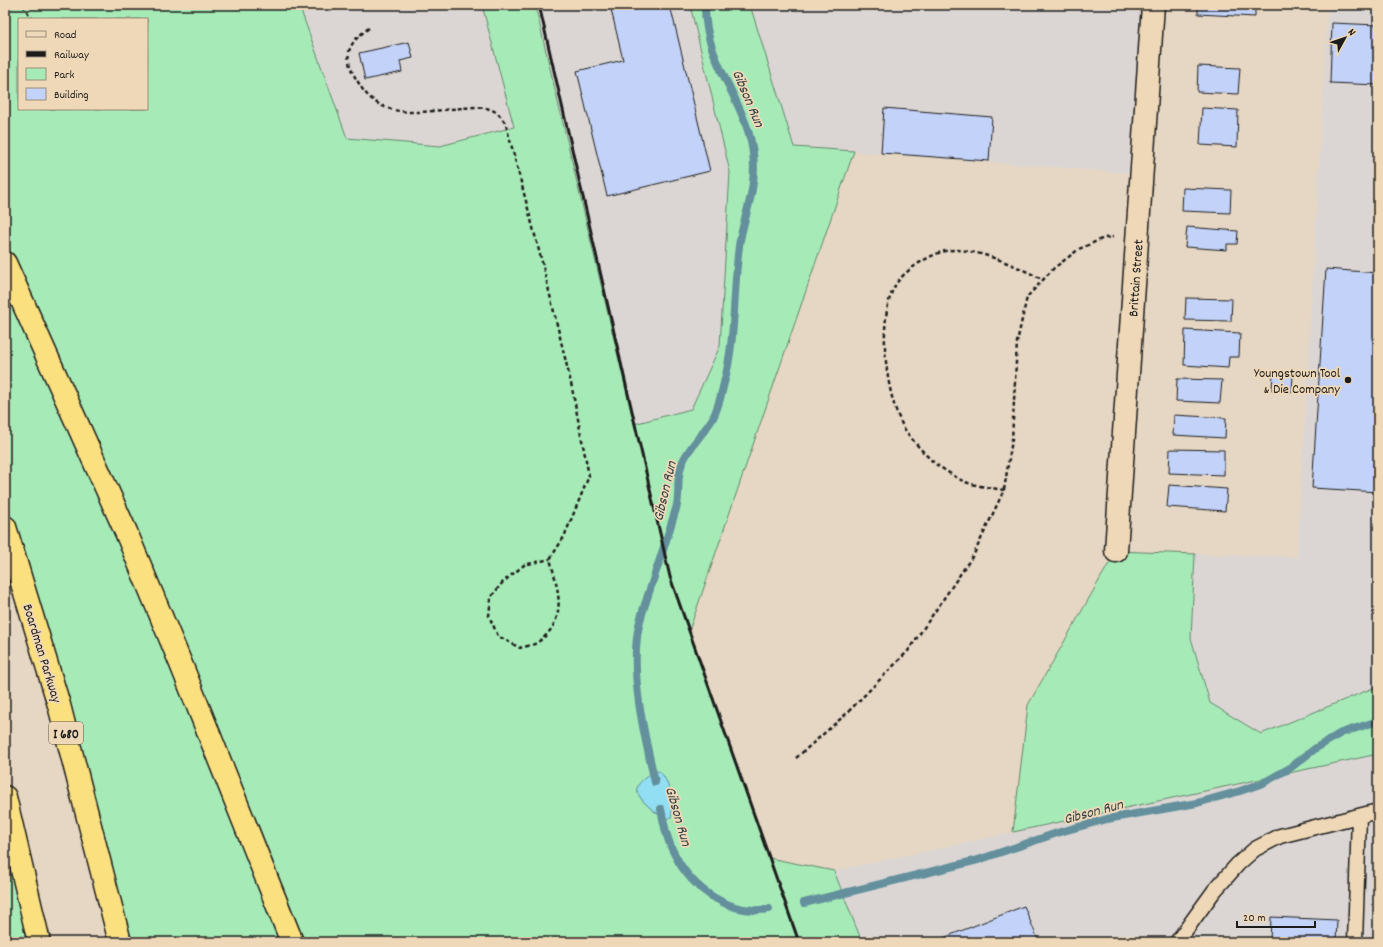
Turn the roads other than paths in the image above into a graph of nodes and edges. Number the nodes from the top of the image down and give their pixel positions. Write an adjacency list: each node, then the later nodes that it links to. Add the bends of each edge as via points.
1 (1153, 5): 4 (street, Brittain Street)
2 (5, 263): 10 (highway, via 132,547)
3 (5, 527): 9 (highway, Boardman Parkway / I 680, via 59,705)
4 (1116, 551)
5 (5, 797): 8 (highway)
6 (1378, 811): 7 (lane)
7 (1359, 816): 11 (lane, via 1280,836 1255,849 1214,891); 12 (lane)
8 (39, 942)
9 (120, 942)
10 (292, 942)
11 (1177, 942)
12 (1355, 942)

